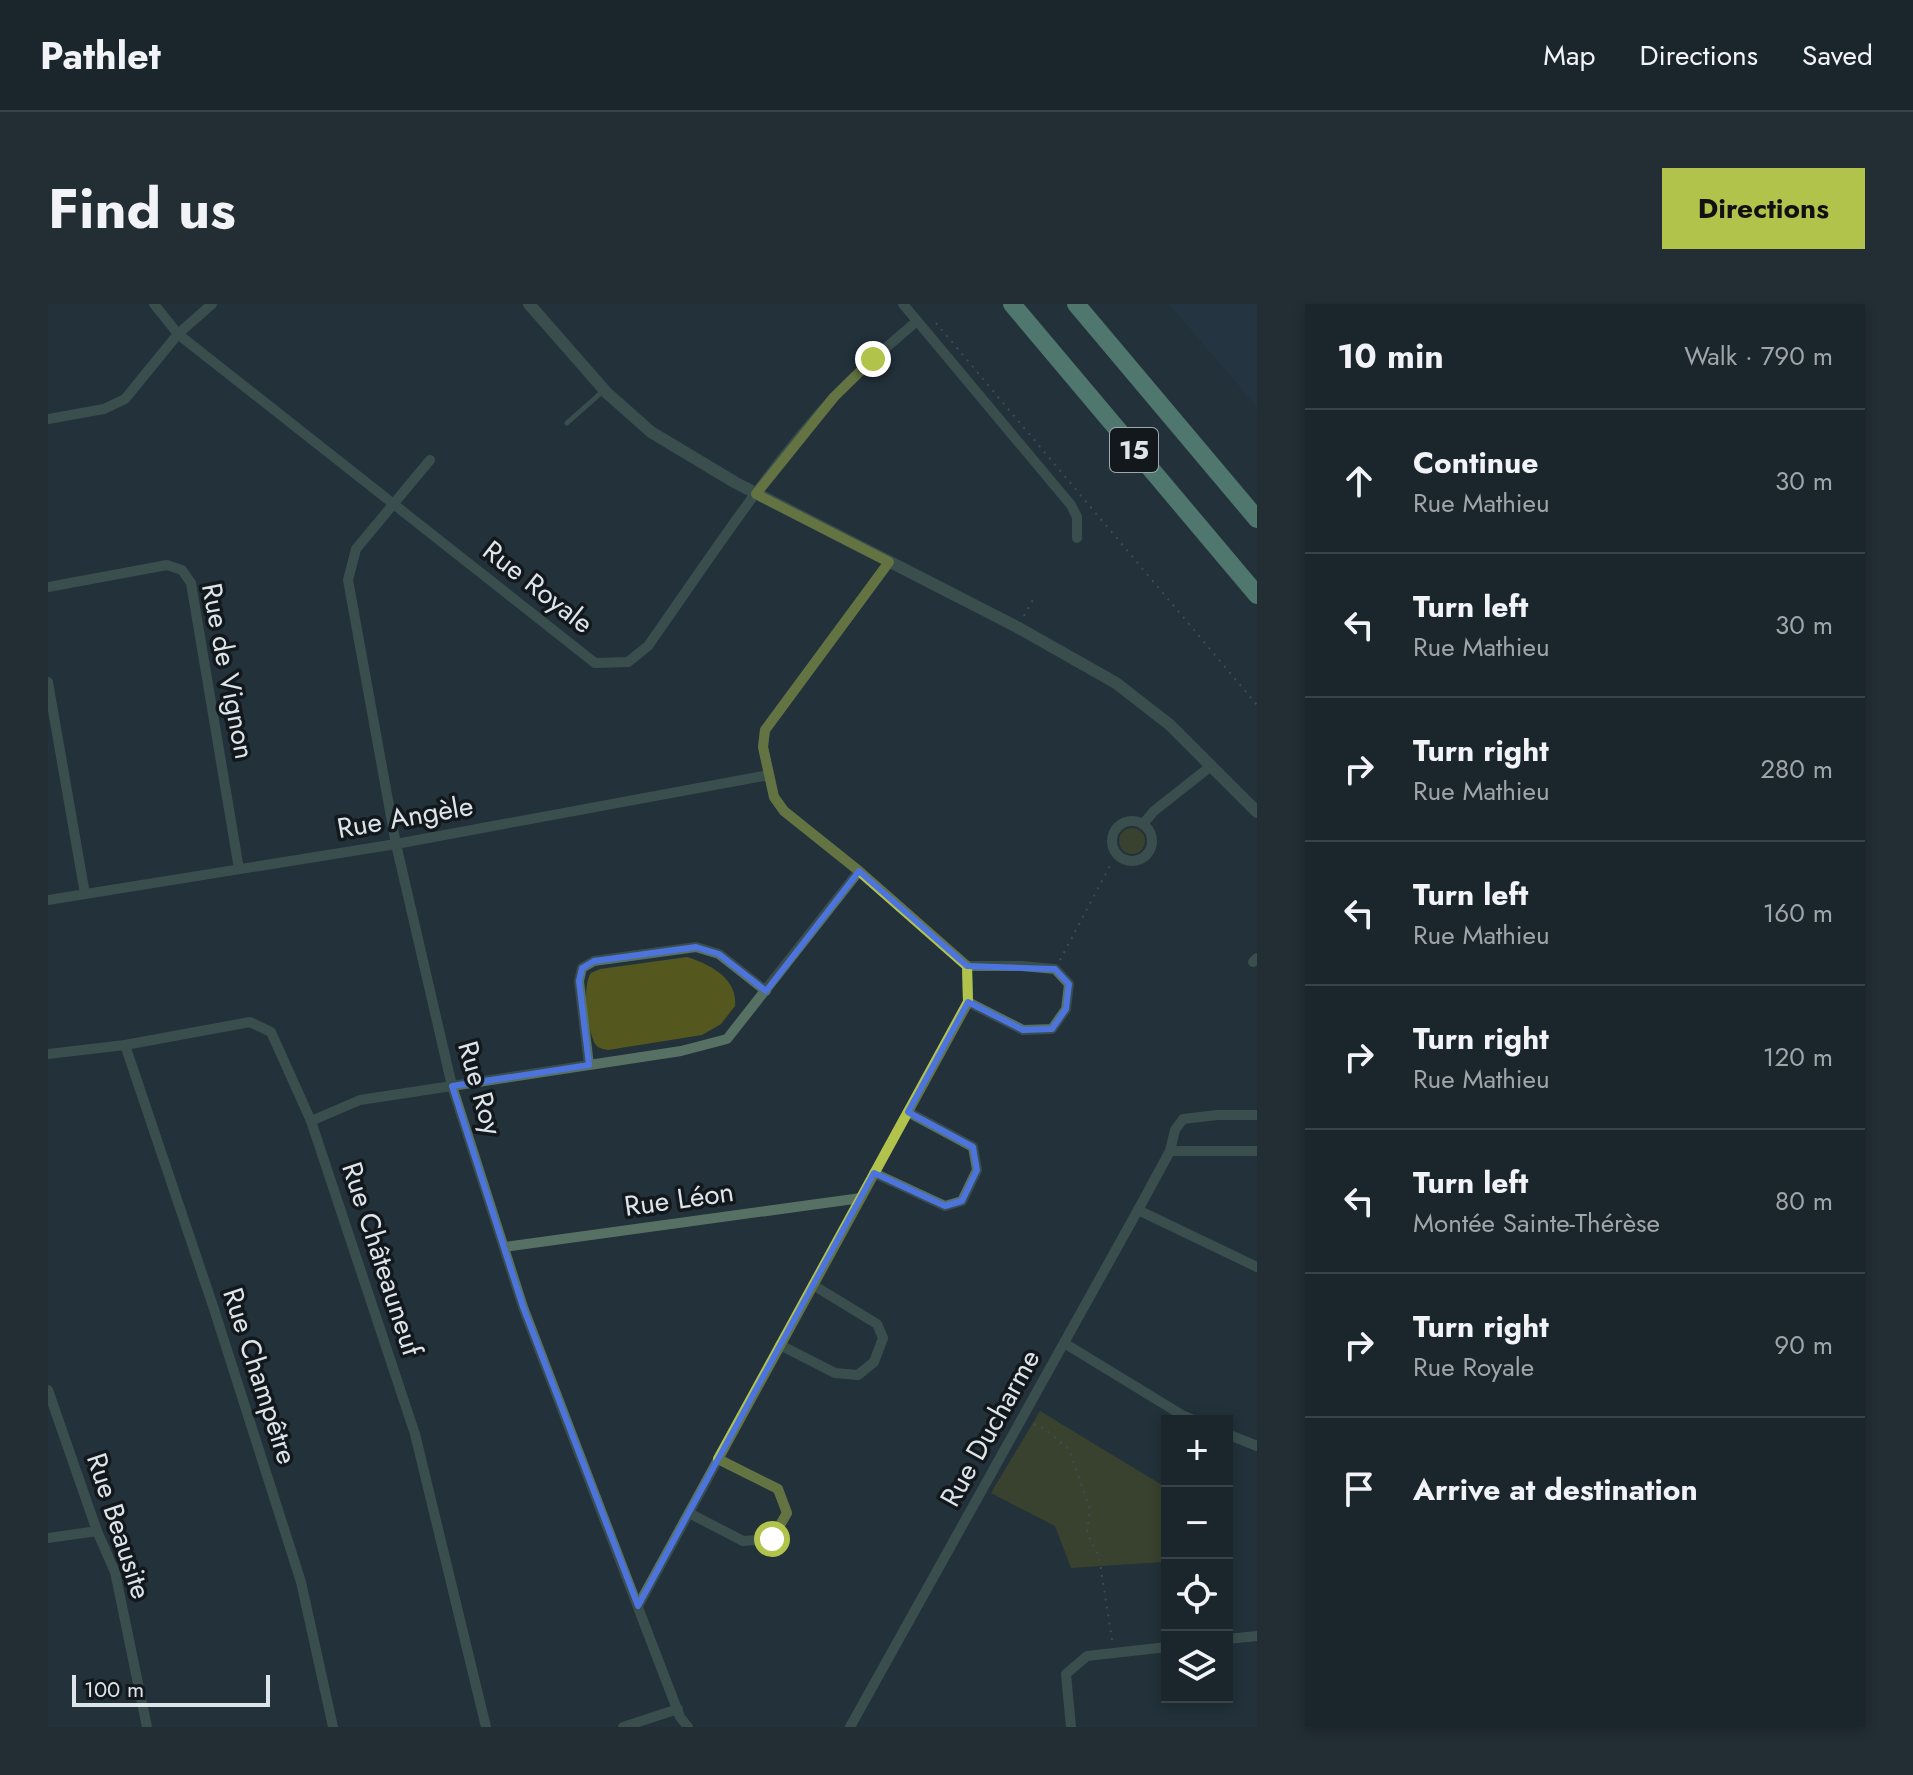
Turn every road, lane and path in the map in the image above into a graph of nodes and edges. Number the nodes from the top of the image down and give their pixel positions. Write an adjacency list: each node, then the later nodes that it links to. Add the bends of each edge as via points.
1 (154, 304): 9 (street, Rue Royale)
2 (212, 304): 9 (street)
3 (529, 304): 10 (street)
4 (903, 304): 7 (street)
5 (1012, 304): 22 (highway, 15)
6 (1076, 304): 14 (highway, 15)
7 (917, 321): 15 (street, Rue Royale, via 834,397); 19 (street, via 1071,505 1078,520)
8 (932, 322): 26 (path)
9 (178, 334): 11 (street, via 125,399 104,409); 16 (street, Rue Royale)
10 (604, 390): 12 (lane); 15 (street, via 651,432)
11 (48, 419)
12 (567, 423)
13 (430, 460): 16 (street, Rue Roy)
14 (1224, 479): 17 (highway); 18 (highway, 15)
15 (756, 494): 16 (street, Rue Royale, via 648,646 628,662 595,663); 20 (street)
16 (394, 504): 31 (street, Rue Roy, via 356,549 348,580)
17 (1257, 505)
18 (1257, 519)
19 (1077, 538)
20 (889, 562): 24 (street); 28 (street, via 765,730)
21 (48, 587): 33 (street, Rue de Vignon, via 167,565 182,570 191,583)
22 (1257, 595)
23 (1035, 596): 24 (path)
24 (1017, 627): 27 (street, via 1137,698)
25 (48, 682): 35 (street)
26 (1257, 705)
27 (1211, 766): 29 (street); 30 (street)
28 (769, 775): 31 (street, Rue Angèle); 34 (street, via 784,811)
29 (1257, 812)
30 (1143, 824)
31 (396, 844): 33 (street, Rue Angèle); 44 (street, Rue Roy)
32 (1112, 862): 38 (path)
33 (239, 869): 35 (street, Rue Angèle)
34 (859, 871): 37 (street); 39 (street)
35 (85, 894): 36 (street, Rue Angèle)
36 (48, 900)
37 (967, 966): 38 (street); 40 (street)
38 (1055, 969): 40 (street, via 1069,984 1066,1009 1052,1029 1023,1030)
39 (766, 991): 43 (street, via 727,1039); 43 (street, via 719,954 696,947 594,961 582,968 579,981)
40 (968, 1002): 45 (street)
41 (125, 1045): 42 (street, Rue Châteauneuf); 47 (street, Rue Châteauneuf, via 250,1022 271,1032); 74 (street, Rue Champêtre, via 301,1582)
42 (48, 1054)
43 (589, 1065): 44 (street)
44 (452, 1086): 47 (street, via 360,1100); 53 (street, Rue Roy)
45 (908, 1112): 50 (street); 50 (street, via 973,1147 977,1170 962,1201 945,1206)
46 (1257, 1115): 48 (street, Rue Ducharme, via 1183,1119)
47 (311, 1121): 75 (street, Rue Châteauneuf, via 415,1434)
48 (1170, 1151): 49 (street); 52 (street, Rue Ducharme)
49 (1257, 1151)
50 (874, 1173): 51 (street)
51 (861, 1198): 53 (street, Rue Léon); 55 (street)
52 (1138, 1210): 54 (street); 56 (street, Rue Ducharme)
53 (504, 1247): 67 (street, Rue Roy)
54 (1257, 1267)
55 (813, 1285): 57 (street); 57 (street, via 877,1324 883,1338 874,1362 858,1375 835,1373)
56 (1064, 1343): 59 (street); 60 (street, Rue Ducharme)
57 (780, 1345): 63 (street)
58 (48, 1390): 65 (street, Rue Beausite)
59 (1182, 1415)
60 (1022, 1419): 71 (path, via 1069,1449 1090,1509 1087,1533 1099,1557); 78 (street, Rue Ducharme)
61 (1233, 1436): 62 (street)
62 (1257, 1446)
63 (718, 1459): 64 (street); 64 (street, via 778,1489 787,1513 772,1539 743,1541)
64 (689, 1513): 67 (street)
65 (97, 1531): 66 (street); 73 (street, Rue Beausite, via 115,1572)
66 (48, 1538)
67 (638, 1606): 72 (street, Rue Roy)
68 (1257, 1636): 69 (street)
69 (1233, 1638)
70 (1161, 1648): 71 (street)
71 (1113, 1653): 79 (street, via 1087,1656 1066,1674)
72 (678, 1709): 76 (street); 77 (street, Rue Roy)
73 (147, 1727)
74 (333, 1727)
75 (486, 1727)
76 (623, 1727)
77 (688, 1727)
78 (850, 1727)
79 (1071, 1727)

